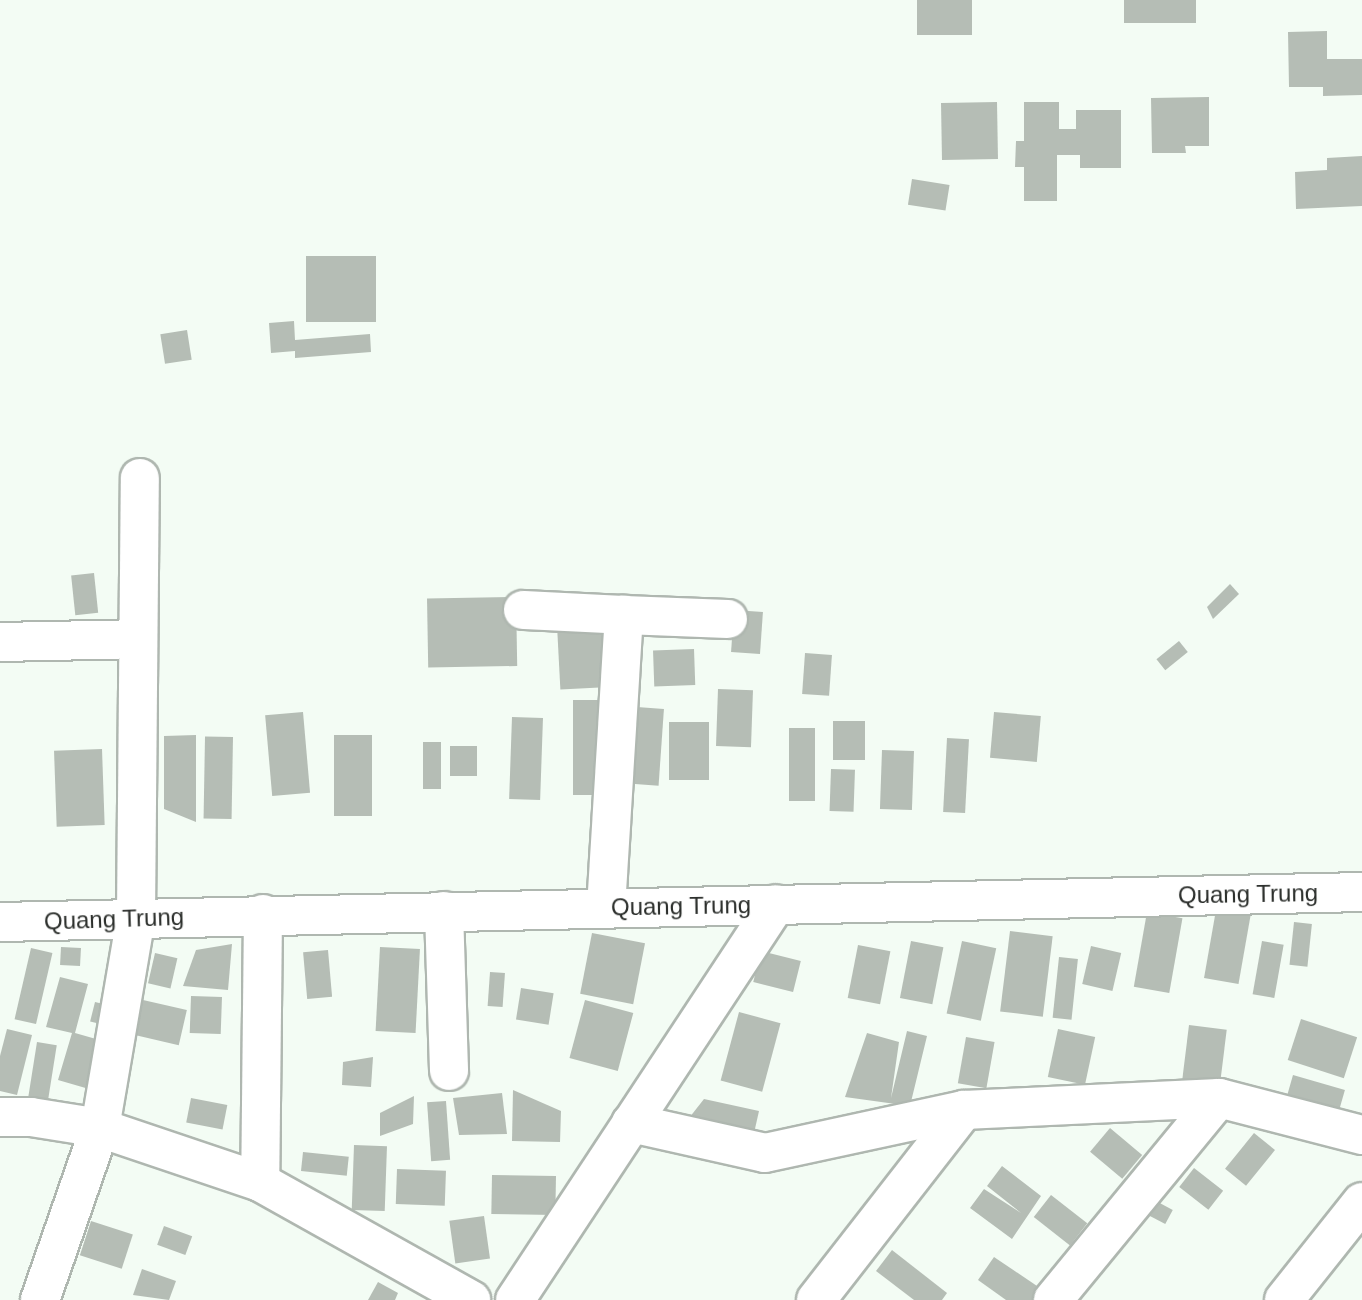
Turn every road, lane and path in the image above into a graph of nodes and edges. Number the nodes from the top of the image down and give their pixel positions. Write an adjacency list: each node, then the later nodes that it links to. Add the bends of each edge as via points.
1 (141, 478): 5 (street)
2 (523, 610): 3 (street)
3 (624, 615): 4 (street); 9 (street)
4 (728, 619)
5 (138, 639): 6 (street); 12 (street)
6 (0, 642)
7 (1362, 892): 8 (street, Quang Trung)
8 (776, 904): 9 (street, Quang Trung); 18 (street)
9 (606, 908): 10 (street, Quang Trung)
10 (444, 911): 11 (street, Quang Trung); 14 (street)
11 (263, 914): 12 (street, Quang Trung); 21 (street)
12 (136, 917): 13 (street, Quang Trung); 19 (street)
13 (0, 922)
14 (449, 1071)
15 (1219, 1098): 16 (street); 20 (street); 27 (street)
16 (964, 1110): 18 (street, via 774,1152 729,1148); 26 (street)
17 (0, 1117): 19 (street)
18 (631, 1123): 25 (street)
19 (100, 1128): 21 (street); 23 (street)
20 (1362, 1135)
21 (260, 1182): 24 (street)
22 (1362, 1202): 28 (street)
23 (40, 1300)
24 (471, 1300)
25 (515, 1300)
26 (816, 1300)
27 (1053, 1300)
28 (1284, 1300)

